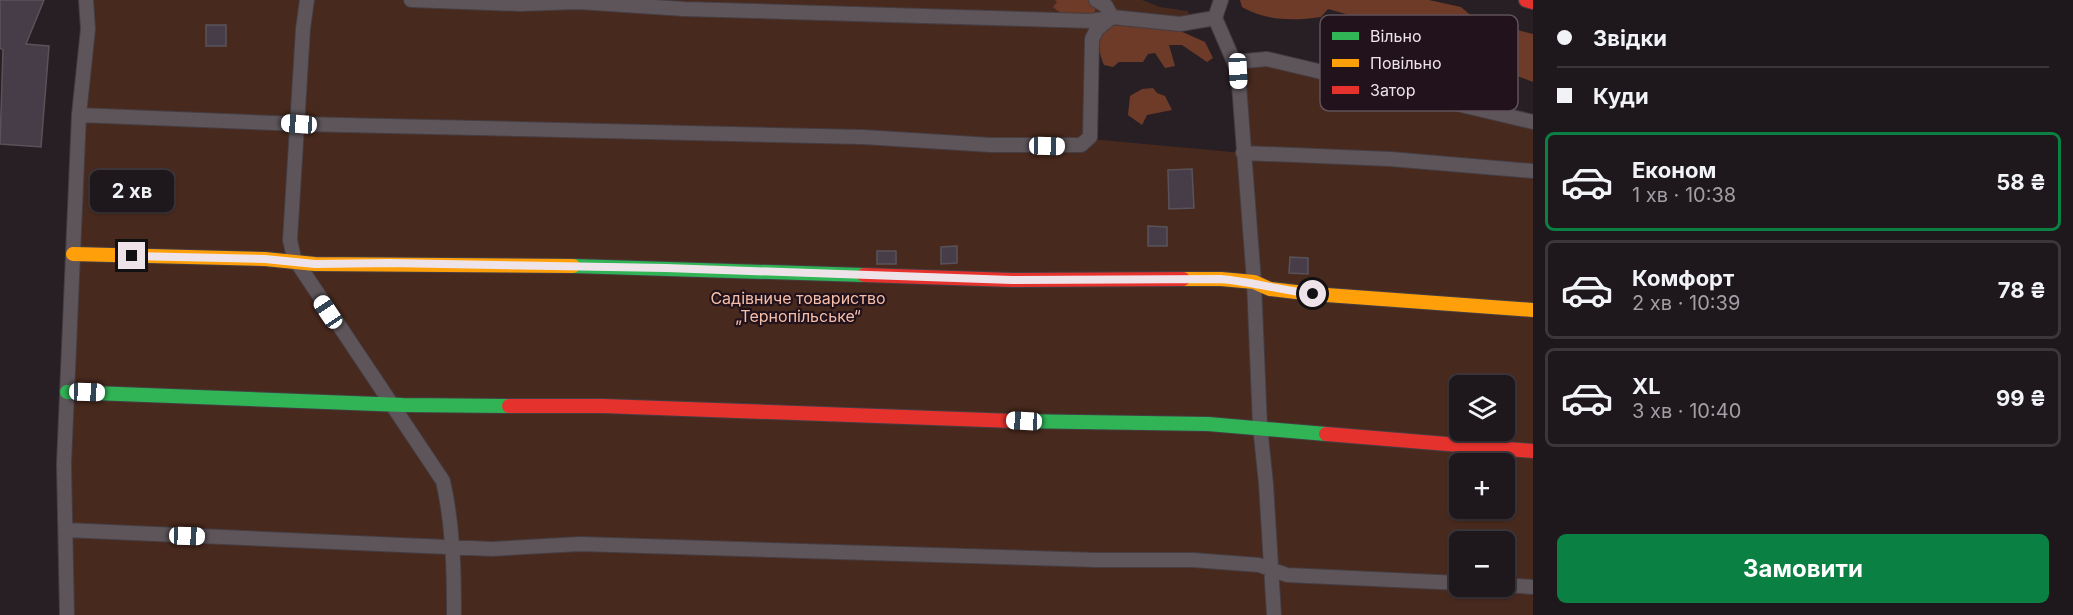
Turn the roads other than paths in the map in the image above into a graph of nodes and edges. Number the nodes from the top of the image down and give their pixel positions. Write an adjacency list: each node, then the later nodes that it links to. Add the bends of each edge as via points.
1 (86, 0): 13 (street, via 88,28)
2 (307, 0): 15 (street)
3 (411, 0): 8 (street, via 579,2 684,9 1090,21)
4 (1096, 0): 8 (street, via 1106,6)
5 (1221, 0): 9 (street)
6 (1526, 0): 7 (main road)
7 (1533, 2)
8 (1112, 17): 9 (street, via 1180,24); 15 (street, via 1097,29 1092,39 1092,118 1090,137 1081,145)
9 (1215, 18): 10 (street)
10 (1234, 62): 11 (street, via 1267,59); 16 (street)
11 (1320, 72)
12 (1487, 111): 14 (street)
13 (79, 115): 15 (street); 18 (street)
14 (1533, 122)
15 (299, 124): 19 (street, via 290,240)
16 (1244, 153): 17 (street, via 1390,159); 20 (street)
17 (1533, 171)
18 (73, 254): 19 (main road); 22 (street)
19 (296, 262): 20 (main road); 23 (street)
20 (1254, 282): 21 (main road, via 1270,289 1313,294); 24 (street)
21 (1533, 310)
22 (67, 392): 23 (main road); 26 (street)
23 (391, 404): 24 (main road, via 720,409); 27 (street, via 443,481)
24 (1260, 426): 25 (main road); 28 (street)
25 (1533, 451)
26 (66, 530): 27 (street); 32 (street)
27 (452, 546): 28 (street, via 492,549 580,544 1193,560 1259,565); 33 (street)
28 (1271, 570): 29 (street, via 1287,575); 34 (street)
29 (1449, 582)
30 (1515, 586): 31 (street)
31 (1533, 587)
32 (67, 615)
33 (453, 615)
34 (1275, 615)

